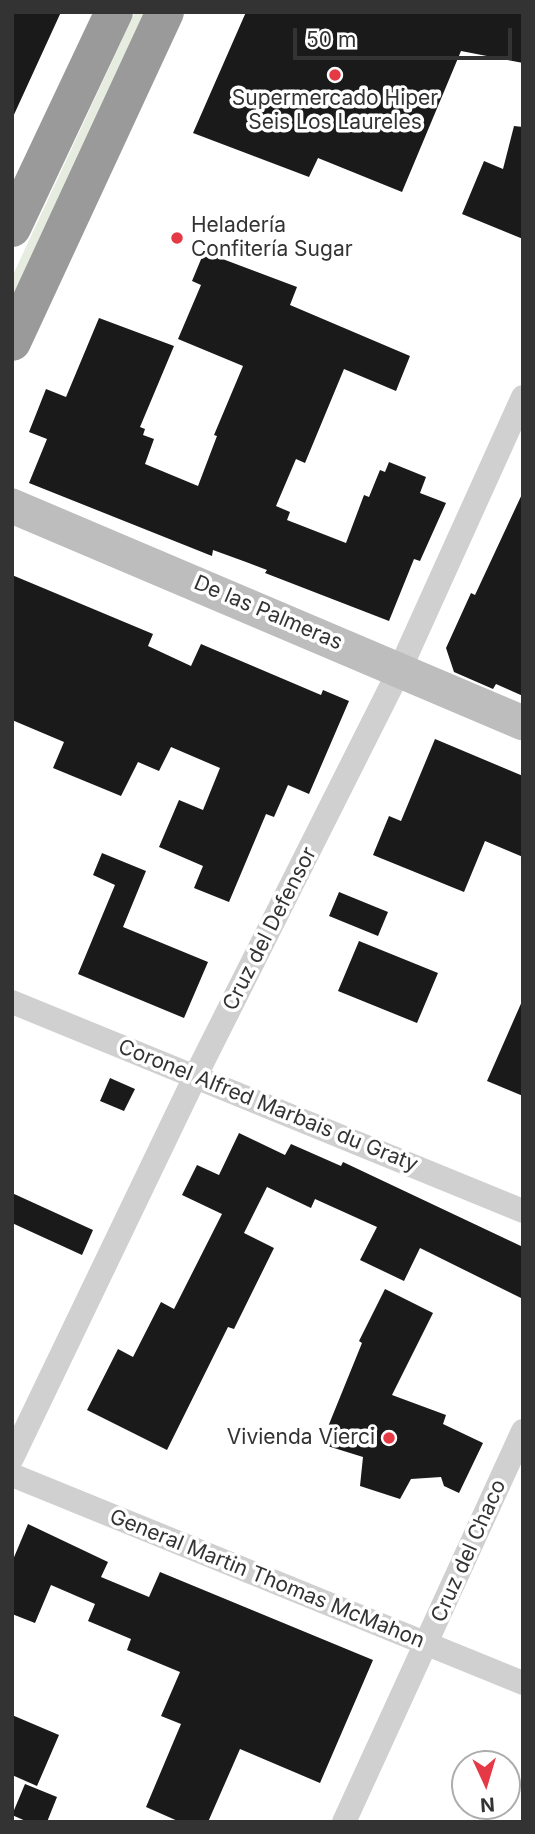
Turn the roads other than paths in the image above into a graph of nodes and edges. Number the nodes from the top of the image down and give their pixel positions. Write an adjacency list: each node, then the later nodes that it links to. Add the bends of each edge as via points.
1 (114, 12): 5 (highway)
2 (155, 12): 4 (highway, via 80,175)
3 (165, 12): 4 (highway)
4 (83, 191): 6 (highway)
5 (12, 228)
6 (12, 342)
7 (523, 397): 9 (street, Cruz del Defensor)
8 (12, 506): 9 (main road, De las Palmeras)
9 (400, 669): 10 (main road, De las Palmeras); 12 (street, Cruz del Defensor)
10 (523, 723)
11 (12, 1002): 12 (street, Coronel Alfred Marbais du Graty)
12 (195, 1077): 13 (street, Coronel Alfred Marbais du Graty); 15 (street, Cruz del Defensor)
13 (523, 1211)
14 (523, 1432): 17 (street, Cruz del Chaco)
15 (12, 1458)
16 (12, 1475): 17 (street, General Martin Thomas McMahon)
17 (428, 1644): 18 (street, General Martin Thomas McMahon); 19 (street, Cruz del Chaco)
18 (523, 1683)
19 (344, 1822)

